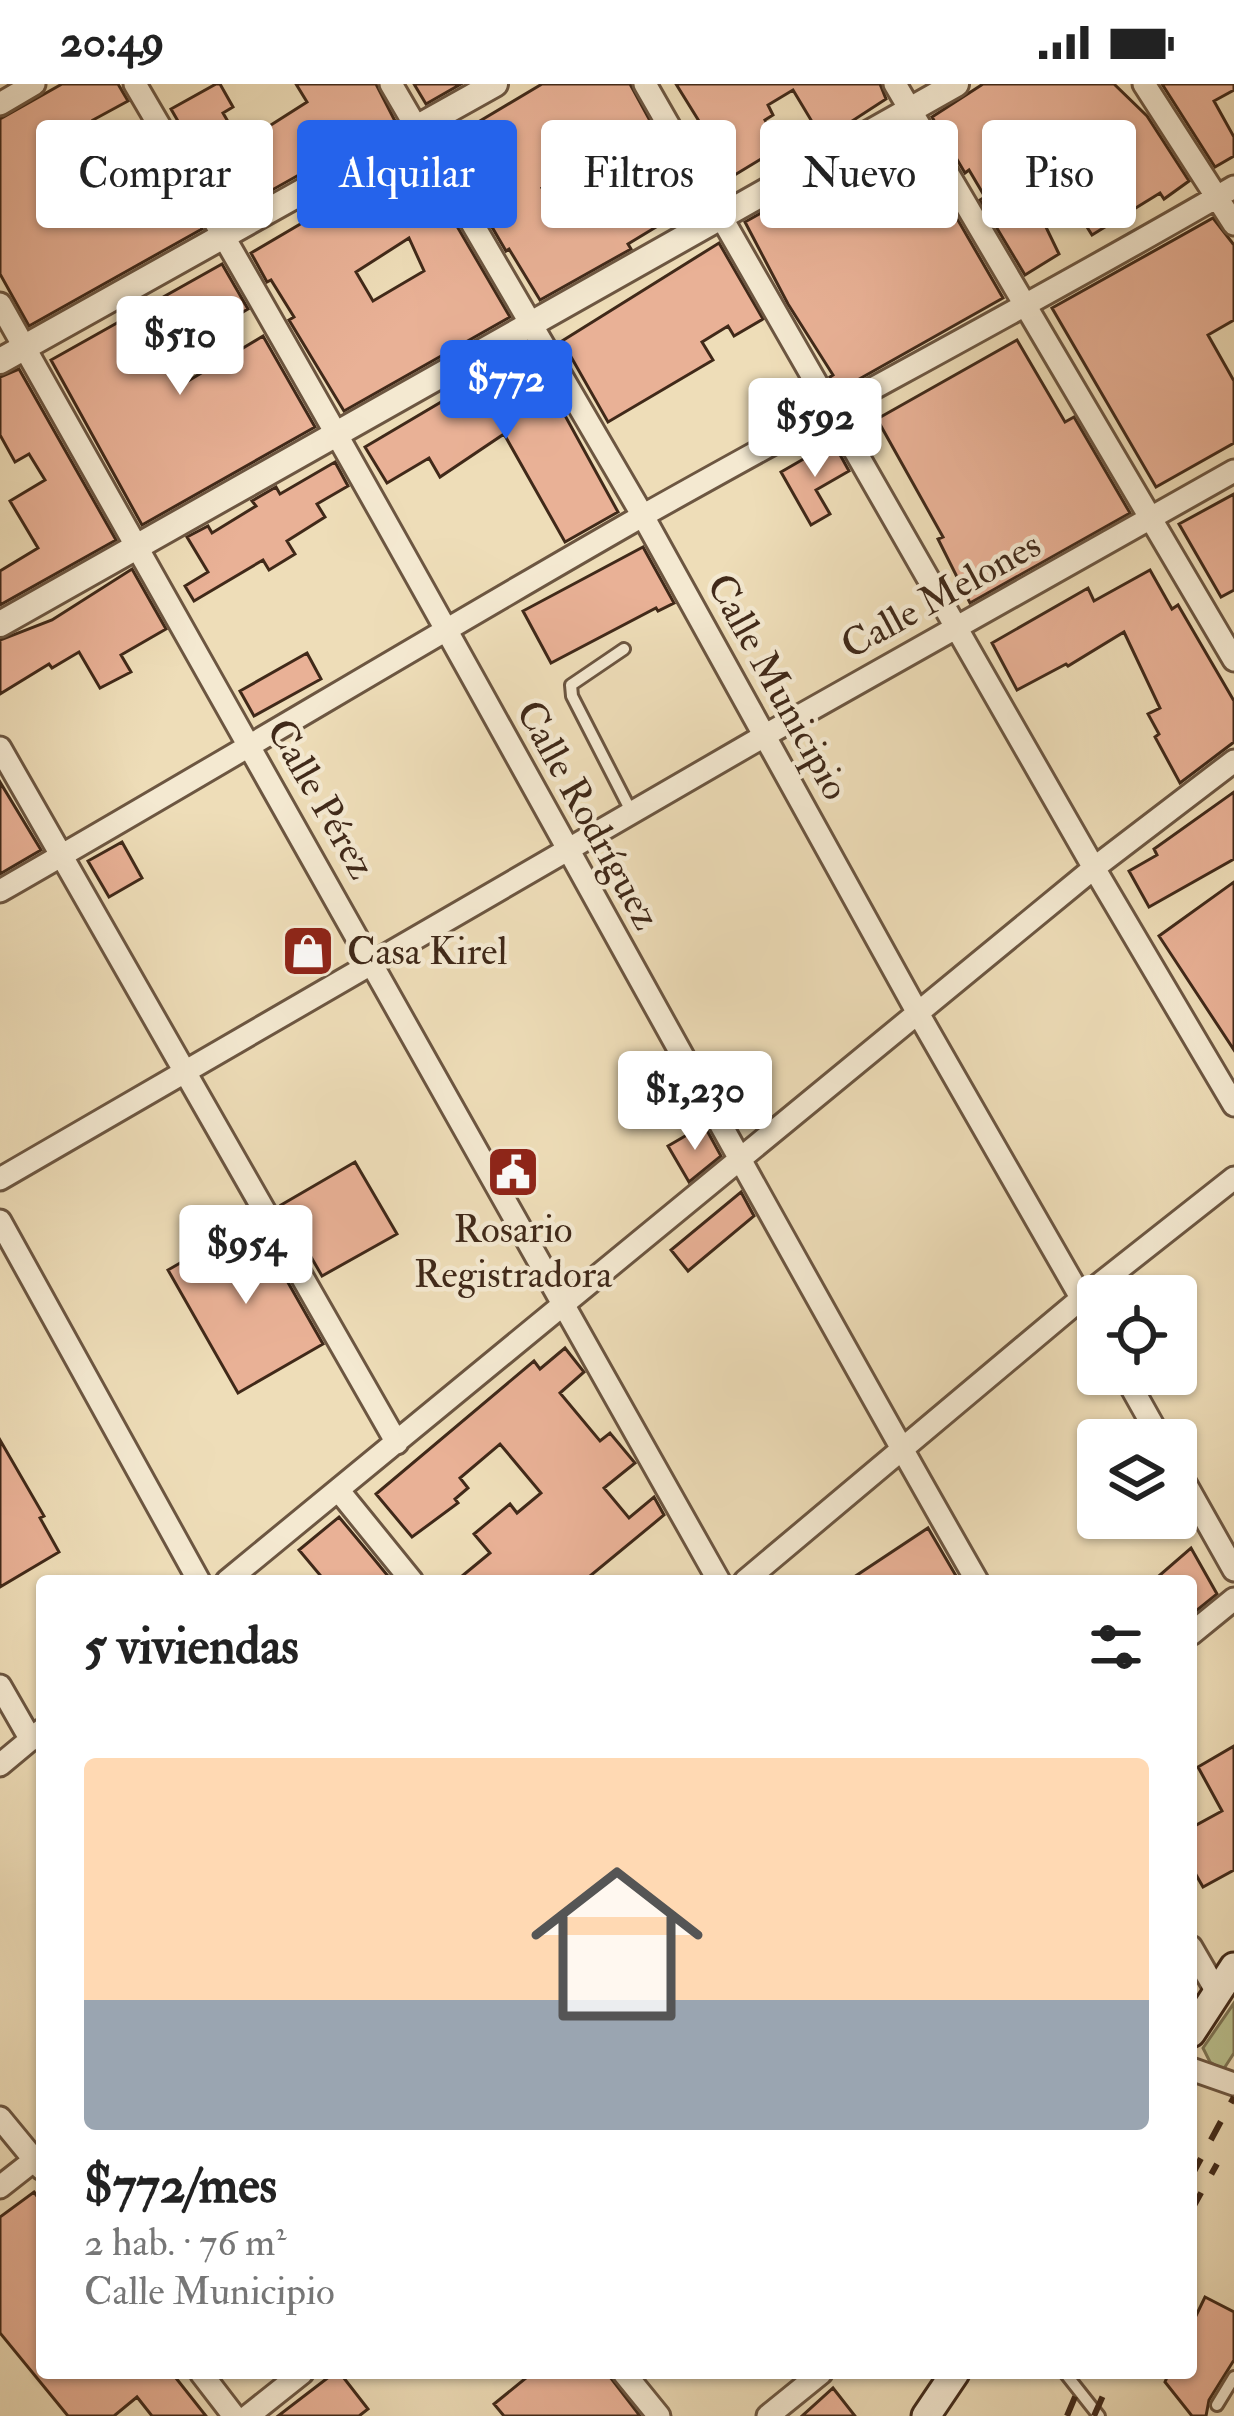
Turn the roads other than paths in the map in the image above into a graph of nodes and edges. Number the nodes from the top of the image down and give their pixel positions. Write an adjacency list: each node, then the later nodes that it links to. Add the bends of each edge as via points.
1 (34, 84): 9 (street)
2 (135, 84): 21 (street, Calle Rodríguez)
3 (391, 84): 11 (street, Calle Municipio)
4 (495, 84): 12 (street)
5 (645, 84): 13 (street)
6 (895, 84): 10 (street)
7 (956, 84): 10 (street)
8 (1144, 84): 14 (street)
9 (0, 104)
10 (910, 110): 16 (street); 23 (street)
11 (411, 120)
12 (432, 120)
13 (666, 120)
14 (1226, 192): 17 (street); 23 (street)
15 (297, 197): 21 (street)
16 (736, 209)
17 (1234, 224)
18 (474, 228): 24 (street, Calle Municipio)
19 (701, 228): 24 (street)
20 (727, 228): 27 (street)
21 (225, 238): 25 (street); 28 (street, Calle Rodríguez)
22 (0, 304): 25 (street, Calle Pérez)
23 (1028, 306): 27 (street); 31 (street)
24 (530, 324): 28 (street); 30 (street, Calle Municipio)
25 (25, 347): 26 (street); 32 (street, Calle Pérez)
26 (0, 361)
27 (835, 412): 30 (street); 34 (street)
28 (338, 437): 32 (street); 35 (street, Calle Rodríguez)
29 (1234, 471): 31 (street, Calle Melones)
30 (643, 516): 35 (street); 38 (street, Calle Municipio)
31 (1150, 519): 34 (street, Calle Melones); 37 (street)
32 (140, 547): 33 (street); 39 (street, Calle Pérez)
33 (0, 624)
34 (956, 627): 38 (street, Calle Melones); 45 (street)
35 (446, 629): 39 (street); 43 (street, Calle Rodríguez)
36 (623, 649): 42 (lane, via 572,685 572,696)
37 (1234, 660)
38 (764, 736): 42 (street, Calle Melones); 48 (street, Calle Municipio)
39 (248, 743): 44 (street); 47 (street, Calle Pérez)
40 (0, 748): 44 (street)
41 (1234, 761): 45 (street)
42 (632, 813): 43 (street, Calle Melones)
43 (567, 851): 47 (street, Calle Melones); 51 (street, Calle Rodríguez)
44 (62, 856): 46 (street); 49 (street)
45 (1094, 868): 48 (street); 50 (street)
46 (0, 891)
47 (373, 962): 49 (street, Calle Melones); 57 (street, Calle Pérez)
48 (919, 1015): 51 (street); 56 (street, Calle Municipio)
49 (186, 1071): 53 (street, Calle Melones); 59 (street)
50 (1234, 1105)
51 (738, 1161): 57 (street); 60 (street, Calle Rodríguez)
52 (1234, 1178): 55 (street)
53 (0, 1180)
54 (0, 1221): 64 (street)
55 (1111, 1275)
56 (1077, 1289)
57 (566, 1302): 59 (street); 67 (street, Calle Pérez)
58 (1077, 1302): 60 (street)
59 (397, 1443): 61 (street)
60 (903, 1451): 68 (street); 69 (street, Calle Rodríguez)
61 (339, 1491): 65 (street); 66 (street)
62 (1197, 1504): 63 (street)
63 (1234, 1570)
64 (196, 1575)
65 (234, 1575)
66 (407, 1575)
67 (716, 1575)
68 (752, 1575)
69 (974, 1575)
70 (1234, 1599): 71 (street)
71 (1197, 1629)
72 (0, 1686): 73 (street)
73 (36, 1735): 74 (street)
74 (0, 1765)
75 (1197, 1957): 77 (street)
76 (1234, 1967): 77 (main road)
77 (1217, 1992): 78 (main road)
78 (1197, 2024)
79 (1197, 2071): 80 (street)
80 (1234, 2084)
81 (0, 2118): 82 (street)
82 (36, 2158)
83 (36, 2163): 84 (street)
84 (0, 2187)
85 (1234, 2377): 92 (lane)
86 (206, 2379): 93 (street)
87 (294, 2379): 94 (street)
88 (629, 2379): 95 (street)
89 (814, 2379): 96 (street)
90 (951, 2379): 97 (main road)
91 (1070, 2379): 98 (lane)
92 (1217, 2405)
93 (234, 2416)
94 (248, 2416)
95 (658, 2416)
96 (768, 2416)
97 (926, 2416)
98 (1099, 2416)

